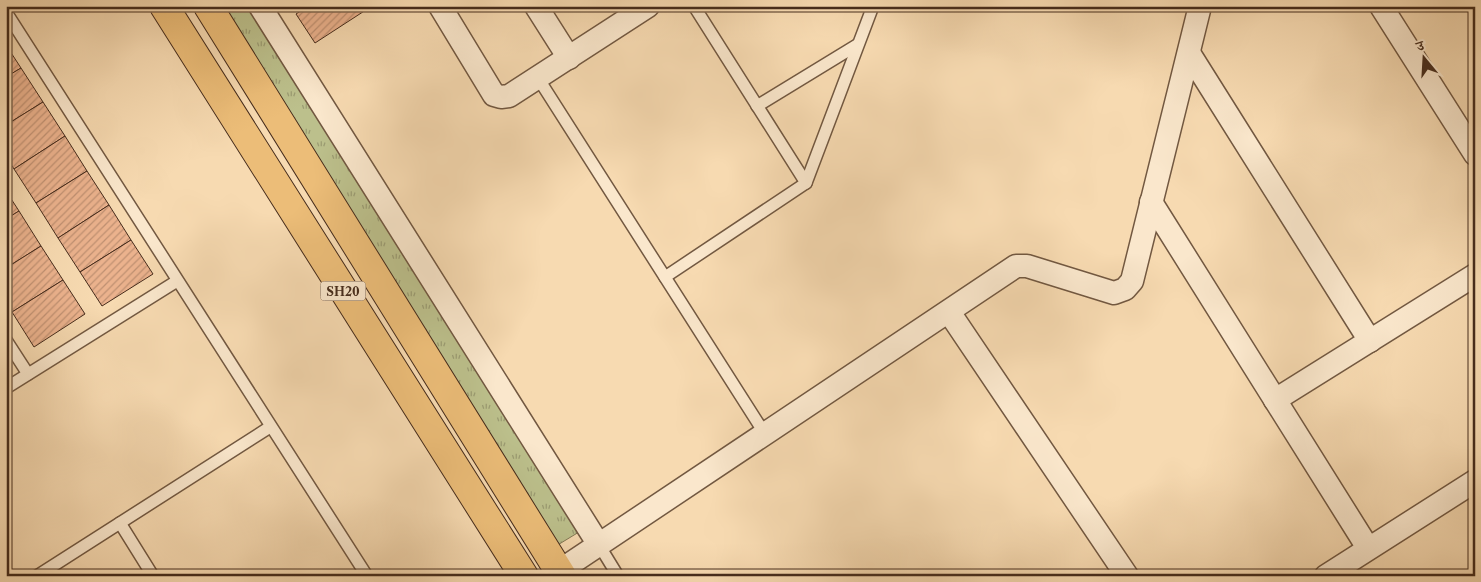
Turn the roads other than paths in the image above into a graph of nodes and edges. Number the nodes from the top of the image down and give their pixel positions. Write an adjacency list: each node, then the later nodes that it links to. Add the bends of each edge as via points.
1 (164, 6): 39 (main road, SH20)
2 (208, 6): 35 (main road, SH20)
3 (260, 6): 33 (street)
4 (440, 6): 15 (street, via 494,95 509,96)
5 (536, 6): 14 (street)
6 (648, 6): 14 (street)
7 (694, 6): 16 (lane)
8 (873, 6): 12 (lane)
9 (1200, 6): 13 (street)
10 (1381, 6): 17 (street)
11 (6, 12): 22 (lane)
12 (857, 45): 16 (lane); 18 (lane)
13 (1189, 53): 19 (street); 25 (street)
14 (569, 58): 15 (street)
15 (538, 78): 21 (lane)
16 (757, 106): 18 (lane)
17 (1475, 154)
18 (806, 183): 21 (lane)
19 (1151, 202): 23 (street, via 1132,281 1125,289 1114,293 1027,266 1016,266); 28 (street)
20 (1475, 275): 25 (street)
21 (665, 277): 30 (lane)
22 (177, 281): 26 (lane); 29 (lane)
23 (949, 312): 30 (street); 41 (street)
24 (6, 340): 26 (lane)
25 (1370, 341): 28 (street)
26 (28, 374): 27 (lane)
27 (6, 388)
28 (1276, 400): 34 (street)
29 (270, 427): 32 (lane); 38 (lane)
30 (765, 434): 33 (street)
31 (1475, 481): 34 (street)
32 (120, 523): 36 (lane); 37 (lane)
33 (599, 545): 35 (street); 40 (lane)
34 (1368, 548): 42 (street)
35 (558, 574)
36 (37, 576)
37 (153, 576)
38 (367, 576)
39 (524, 576)
40 (618, 576)
41 (1127, 576)
42 (1327, 576)

